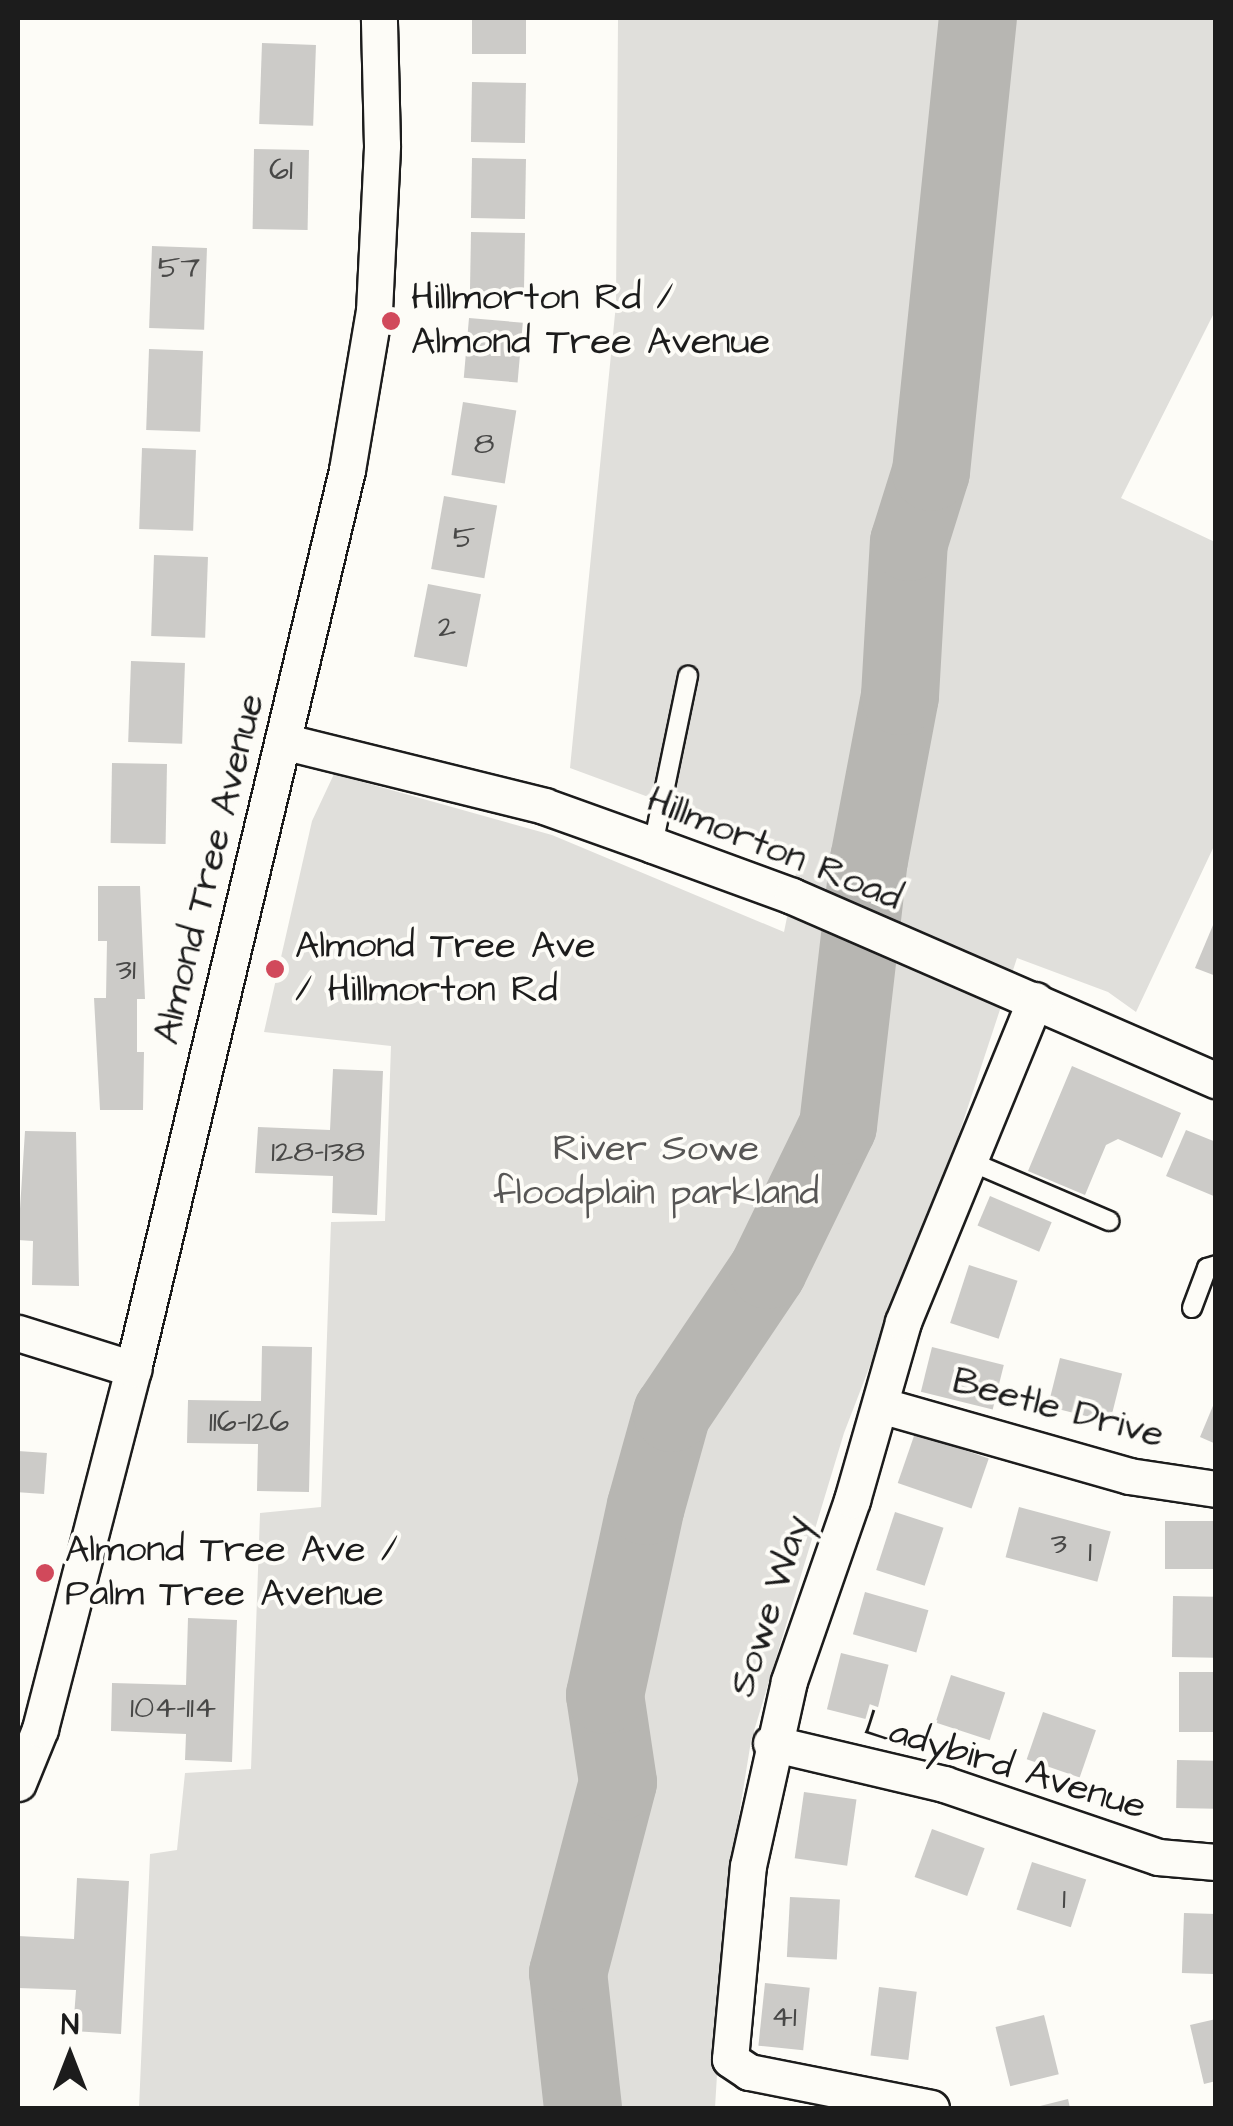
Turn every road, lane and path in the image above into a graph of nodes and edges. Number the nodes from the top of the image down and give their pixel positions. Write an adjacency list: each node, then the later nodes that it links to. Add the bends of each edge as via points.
1 (380, 18): 3 (street, Almond Tree Avenue, via 374,311 348,470)
2 (688, 676): 4 (lane)
3 (286, 742): 4 (street, Hillmorton Road, via 544,806); 12 (street, Almond Tree Avenue)
4 (652, 844): 5 (street, Hillmorton Road)
5 (1035, 1000): 6 (street, Hillmorton Road); 7 (street, Sowe Way)
6 (1216, 1080)
7 (967, 1160): 8 (lane); 13 (street, Sowe Way, via 903,1322)
8 (1109, 1221)
9 (1216, 1265): 10 (lane, via 1206,1268)
10 (1192, 1308)
11 (18, 1333): 12 (street)
12 (133, 1368): 15 (street, Almond Tree Avenue)
13 (880, 1406): 14 (street, Beetle Drive, via 1129,1476); 16 (street, Sowe Way)
14 (1216, 1489)
15 (29, 1725): 17 (street, Almond Tree Avenue)
16 (771, 1743): 18 (street, Ladybird Avenue, via 944,1784 1158,1857); 19 (street, Sowe Way, via 748,1866 730,2059 749,2072)
17 (18, 1783)
18 (1216, 1862)
19 (931, 2108)

